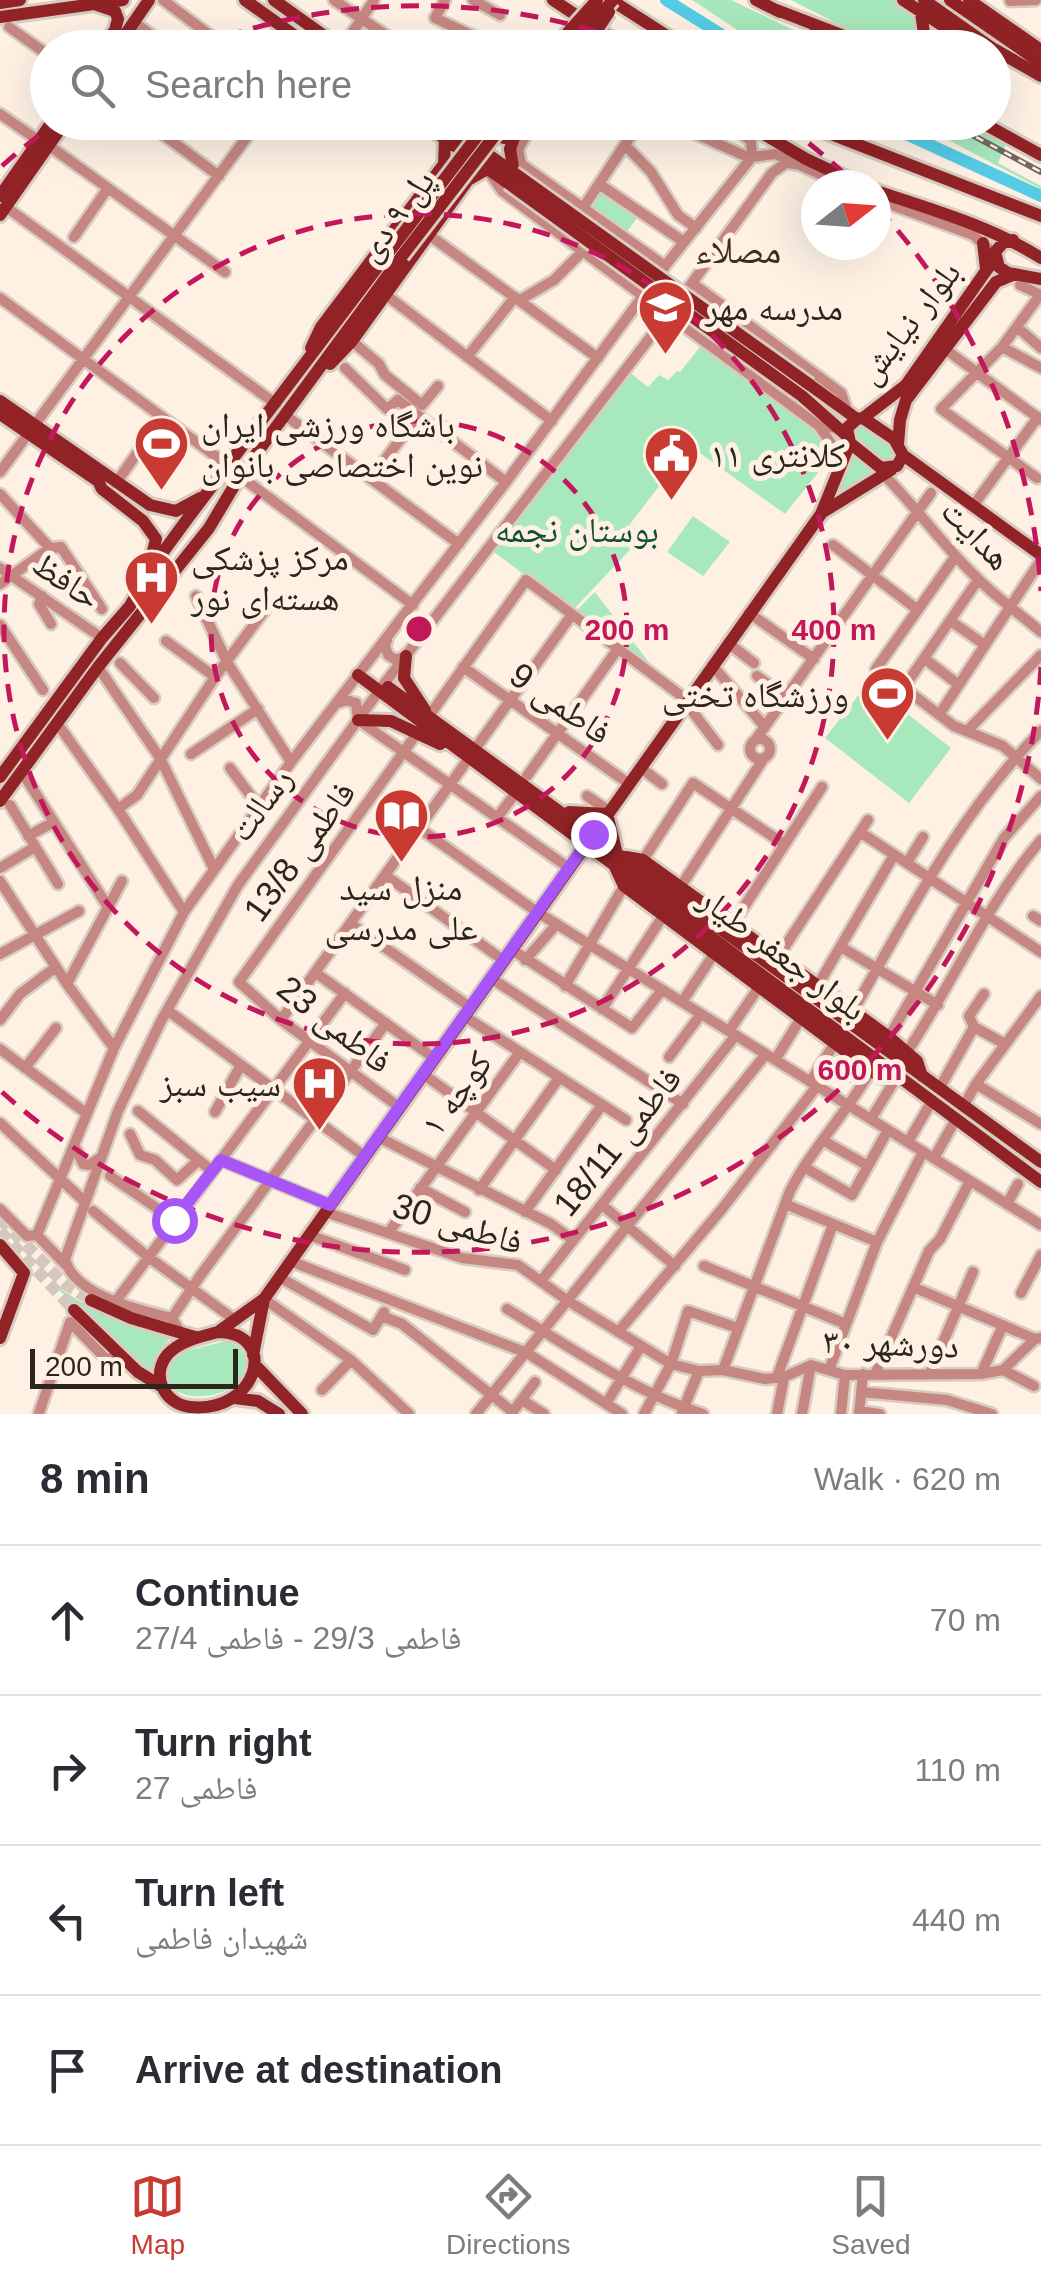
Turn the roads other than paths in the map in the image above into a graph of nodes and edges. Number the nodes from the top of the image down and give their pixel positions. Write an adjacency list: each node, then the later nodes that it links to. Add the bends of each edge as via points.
1 (20, 0): 19 (main road)
2 (123, 0): 21 (main road)
3 (149, 0): 28 (main road)
4 (162, 0): 33 (street)
5 (245, 0): 34 (main road)
6 (334, 0): 25 (street)
7 (374, 0): 25 (street)
8 (445, 0): 38 (street, via 435,18)
9 (474, 0): 24 (street)
10 (554, 0): 26 (main road)
11 (597, 0): 40 (main road, bridge)
12 (756, 0): 23 (main road)
13 (903, 0): 22 (main road)
14 (950, 0): 50 (main road)
15 (969, 0): 53 (main road)
16 (1033, 0): 18 (street)
17 (614, 1): 41 (main road, bridge); 44 (main road, bridge); 45 (main road)
18 (1010, 1)
19 (0, 2)
20 (278, 2): 29 (main road)
21 (94, 5): 27 (main road); 30 (main road, via 115,11)
22 (923, 7): 48 (main road); 49 (main road)
23 (774, 9): 46 (main road); 47 (main road)
24 (500, 15)
25 (364, 18): 36 (street); 37 (street)
26 (572, 19): 39 (main road); 42 (street); 43 (main road)
27 (4, 22): 51 (street)
28 (134, 22): 31 (main road); 32 (street)
29 (311, 28): 35 (main road)
30 (115, 30)
31 (128, 30)
32 (145, 30)
33 (203, 30)
34 (285, 30)
35 (314, 30)
36 (352, 30)
37 (380, 30)
38 (461, 30)
39 (564, 30)
40 (568, 30)
41 (587, 30)
42 (588, 30)
43 (592, 30)
44 (597, 30)
45 (658, 30)
46 (812, 30)
47 (824, 30)
48 (953, 30)
49 (962, 30)
50 (987, 30)
51 (30, 42)
52 (1011, 49): 56 (main road)
53 (1041, 50)
54 (1011, 58): 56 (main road)
55 (1011, 62): 56 (main road)
56 (1038, 71)
57 (0, 114): 58 (street)
58 (30, 134)
59 (1011, 138): 79 (main road)
60 (39, 140): 77 (street)
61 (44, 140): 77 (main road)
62 (46, 140): 77 (main road)
63 (170, 140): 86 (street)
64 (245, 140): 86 (street)
65 (445, 140): 81 (main road)
66 (456, 140): 83 (main road)
67 (459, 140): 87 (main road)
68 (473, 140): 121 (main road, پل ۹ دی, bridge)
69 (507, 140): 121 (main road, پل ۹ دی, bridge)
70 (515, 140): 87 (main road)
71 (516, 140): 94 (street, via 521,164)
72 (628, 140): 78 (street)
73 (710, 140): 80 (street)
74 (750, 140): 80 (street)
75 (774, 140): 85 (main road)
76 (846, 140): 95 (main road)
77 (43, 143): 90 (street); 93 (main road)
78 (625, 145): 89 (street); 96 (street, via 678,215)
79 (1041, 155)
80 (749, 157): 82 (street, via 775,154); 96 (street)
81 (444, 164): 88 (main road, via 460,163); 131 (main road, via 322,326)
82 (802, 165): 84 (street); 111 (street, via 786,163 772,173)
83 (487, 168): 87 (main road); 88 (main road); 103 (street, via 502,191)
84 (812, 170)
85 (830, 170)
86 (219, 176): 99 (street)
87 (511, 178): 133 (main road, bridge)
88 (468, 180): 97 (main road)
89 (599, 184): 94 (street); 101 (street)
90 (108, 188): 98 (street); 99 (street)
91 (891, 196): 100 (main road)
92 (891, 205): 102 (street)
93 (2, 206): 115 (street)
94 (582, 208): 106 (street)
95 (1041, 216)
96 (696, 228): 101 (street)
97 (429, 235): 112 (main road); 117 (street)
98 (74, 236)
99 (175, 236): 107 (street); 115 (street)
100 (1013, 240): 104 (main road, بلوار نیایش, via 998,247); 105 (main road)
101 (684, 242): 106 (street)
102 (983, 242): 104 (street); 108 (main road)
103 (584, 250): 114 (street); 117 (street, via 554,280)
104 (995, 257): 108 (main road, بلوار نیایش); 110 (main road)
105 (1041, 258)
106 (665, 266): 114 (street, رسالت)
107 (225, 272)
108 (986, 272): 138 (main road, بلوار نیایش, via 906,385)
109 (1041, 279): 110 (main road)
110 (1017, 280): 113 (street); 123 (main road, بلوار نیایش, via 996,282)
111 (692, 283): 118 (street, رسالت); 138 (street, via 841,393)
112 (386, 295): 120 (main road); 125 (street)
113 (1041, 295): 119 (street)
114 (643, 296): 126 (street, رسالت)
115 (130, 297): 127 (street); 135 (street)
116 (0, 298): 127 (street)
117 (518, 298): 125 (street); 126 (street)
118 (666, 313): 142 (street); 193 (street, رسالت)
119 (1017, 328): 122 (street); 124 (street)
120 (352, 341): 131 (main road); 132 (street, via 422,405)
121 (331, 342): 131 (main road)
122 (1002, 347): 129 (street); 130 (street)
123 (945, 348): 130 (street); 145 (main road, بلوار نیایش, via 906,400)
124 (1041, 348)
125 (467, 358): 140 (street)
126 (598, 358): 140 (street, رسالت)
127 (84, 359): 143 (street); 147 (street)
128 (344, 368): 137 (street, via 387,409 398,400)
129 (1041, 368)
130 (976, 373): 139 (street); 146 (street, via 941,409)
131 (304, 378): 135 (main road)
132 (438, 386)
133 (806, 390): 138 (main road); 144 (main road)
134 (0, 402): 143 (main road)
135 (280, 410): 147 (main road); 151 (main road); 153 (street)
136 (0, 414): 143 (main road)
137 (418, 415): 153 (street); 154 (street)
138 (856, 417): 144 (main road, بلوار نیایش); 145 (main road)
139 (1039, 418): 146 (street)
140 (552, 422): 154 (street, رسالت)
141 (157, 425): 155 (street)
142 (820, 426): 144 (street); 148 (street)
143 (32, 430): 150 (street); 155 (main road); 168 (main road, via 143,521 156,539)
144 (845, 435): 148 (main road, بلوار نیایش); 149 (main road)
145 (900, 450): 149 (main road); 159 (main road)
146 (1008, 458): 152 (street); 159 (street)
147 (229, 466): 156 (main road)
148 (839, 468): 161 (main road, بلوار نیایش)
149 (886, 471): 160 (street, هدایت); 161 (main road)
150 (0, 472)
151 (240, 476): 175 (street); 200 (main road, via 209,528)
152 (1037, 478)
153 (372, 479): 162 (street)
154 (506, 482): 162 (street, رسالت)
155 (116, 483): 156 (main road, via 176,511)
156 (210, 490): 168 (main road)
157 (931, 493): 160 (street)
158 (0, 494): 164 (street)
159 (973, 506): 166 (main road)
160 (918, 513): 165 (street, هدایت); 169 (street)
161 (821, 514): 180 (main road)
162 (459, 544): 175 (street, رسالت)
163 (833, 546): 169 (street)
164 (50, 548): 170 (street); 177 (street, via 61,548)
165 (956, 557): 171 (street, هدایت); 179 (street)
166 (1041, 558): 176 (street)
167 (0, 568): 170 (street, حافظ)
168 (147, 574): 186 (main road)
169 (873, 575): 179 (street); 194 (street)
170 (12, 576): 172 (street); 173 (street, حافظ)
171 (978, 580): 176 (street, هدایت); 182 (street)
172 (0, 584)
173 (42, 596): 183 (street, via 39,604); 186 (street, حافظ)
174 (196, 596): 196 (street)
175 (413, 605): 187 (street, رسالت)
176 (1011, 606): 185 (street, هدایت); 190 (street)
177 (102, 609)
178 (265, 610): 196 (street)
179 (918, 610): 202 (street)
180 (749, 613): 189 (main road); 194 (street)
181 (570, 616): 191 (street); 201 (street, فاطمی 13/8, via 526,580); 213 (street)
182 (952, 622): 190 (street); 195 (street)
183 (51, 624)
184 (0, 625): 209 (street)
185 (1041, 632)
186 (102, 638): 236 (main road)
187 (387, 639): 193 (street, via 388,655); 203 (street, رسالت)
188 (166, 641): 205 (street)
189 (728, 643): 198 (street); 199 (main road)
190 (985, 645): 207 (street)
191 (618, 650): 214 (street); 224 (street)
192 (1041, 655): 222 (street)
193 (406, 656): 208 (street, رسالت); 220 (main road, via 404,678)
194 (814, 659): 210 (street)
195 (925, 659): 207 (street); 217 (street, via 908,690)
196 (227, 662): 205 (street); 216 (street)
197 (120, 663): 206 (street)
198 (754, 664)
199 (712, 665): 214 (main road); 221 (street)
200 (98, 666): 211 (street); 219 (main road)
201 (463, 667): 213 (street, فاطمی 9); 220 (street, فاطمی 13/8)
202 (876, 669)
203 (361, 672): 208 (main road); 215 (street, رسالت)
204 (757, 676): 210 (street)
205 (215, 677): 230 (street)
206 (134, 678): 211 (street); 212 (street)
207 (959, 685): 217 (street)
208 (382, 687): 218 (street, رسالت); 220 (main road)
209 (43, 690)
210 (786, 697): 221 (street)
211 (118, 698): 230 (street)
212 (154, 698)
213 (510, 700): 224 (street, فاطمی 9); 228 (street)
214 (685, 702): 225 (street); 232 (main road)
215 (336, 704): 218 (street, via 356,703); 231 (street, رسالت)
216 (258, 709): 227 (street); 231 (street)
217 (939, 715): 222 (street)
218 (358, 720): 220 (main road); 226 (street); 314 (street, رسالت, via 238,885)
219 (57, 724): 234 (main road); 248 (street)
220 (423, 724): 226 (street, فاطمی 13/8); 228 (main road); 228 (main road)
221 (765, 727): 247 (street, via 756,739 770,755)
222 (967, 731): 229 (street)
223 (1041, 731): 229 (street)
224 (558, 734): 235 (street); 238 (street, فاطمی 9)
225 (718, 745)
226 (403, 752): 240 (street); 301 (street, فاطمی 13/8)
227 (190, 754)
228 (469, 754): 240 (street); 249 (main road); 259 (main road)
229 (1015, 757): 237 (street); 271 (street, via 981,797)
230 (160, 758): 248 (street, via 137,794); 269 (street)
231 (291, 762): 246 (street, رسالت)
232 (640, 767): 238 (main road); 239 (street)
233 (230, 768): 246 (street)
234 (22, 772): 245 (main road); 253 (street)
235 (528, 776)
236 (0, 777)
237 (1041, 778)
238 (628, 783): 250 (main road)
239 (662, 784)
240 (450, 785): 251 (street); 254 (street)
241 (822, 787): 260 (street)
242 (514, 795): 251 (street)
243 (587, 796): 250 (street)
244 (1041, 796): 277 (street, via 1004,838)
245 (5, 803): 256 (street)
246 (259, 807): 269 (street, رسالت)
247 (732, 808): 260 (street); 265 (street, via 693,783); 276 (street)
248 (118, 809): 280 (street)
249 (561, 810): 250 (main road); 259 (main road)
250 (608, 813): 259 (main road); 264 (main road)
251 (497, 818): 268 (street)
252 (868, 820): 255 (street)
253 (54, 822): 256 (street); 278 (street)
254 (419, 828): 270 (street); 281 (street)
255 (860, 832): 262 (street); 294 (street)
256 (28, 836): 261 (street)
257 (923, 836): 266 (street)
258 (1041, 840): 263 (street)
259 (585, 844): 264 (main road, بلوار جعفر طیار); 264 (main road, بلوار جعفر طیار); 268 (main road)
260 (784, 844): 286 (street)
261 (35, 847): 267 (street); 274 (street)
262 (894, 855): 266 (street); 289 (street)
263 (1036, 856): 283 (street, via 1008,881)
264 (617, 858): 265 (main road); 275 (main road); 341 (main road, بلوار جعفر طیار); 342 (main road, بلوار جعفر طیار)
265 (643, 860): 276 (main road)
266 (907, 864): 271 (street)
267 (0, 868)
268 (568, 868): 281 (main road)
269 (214, 869): 280 (street, رسالت)
270 (386, 875): 284 (street); 293 (street)
271 (930, 879): 277 (street); 298 (street)
272 (0, 881): 287 (street)
273 (122, 882): 278 (street)
274 (58, 884)
275 (624, 886): 282 (main road); 288 (street)
276 (681, 886): 286 (main road)
277 (966, 903): 283 (street); 307 (street)
278 (108, 907): 302 (street)
279 (79, 911): 287 (street)
280 (184, 912): 329 (street, رسالت)
281 (537, 912): 285 (street); 293 (main road)
282 (663, 916): 292 (main road); 297 (street)
283 (988, 918): 290 (street); 312 (street)
284 (351, 924): 299 (street); 315 (street)
285 (557, 924): 288 (street); 295 (street)
286 (733, 924): 294 (main road)
287 (35, 935): 291 (street); 296 (street)
288 (588, 944): 297 (street); 304 (street)
289 (841, 947): 298 (street); 303 (street)
290 (1041, 952)
291 (0, 954)
292 (714, 954): 305 (main road); 311 (street)
293 (507, 955): 295 (street); 300 (main road)
294 (778, 956): 303 (main road)
295 (525, 960): 304 (street)
296 (56, 967): 302 (street); 319 (street, via 20,994)
297 (628, 968): 306 (street); 313 (street)
298 (877, 969): 307 (street); 316 (street)
299 (316, 973): 308 (street); 320 (street)
300 (491, 978): 315 (main road); 348 (street)
301 (239, 982): 320 (street, فاطمی 23)
302 (66, 984): 329 (street)
303 (818, 985): 316 (main road)
304 (565, 986): 313 (street)
305 (759, 987): 318 (main road); 324 (street, فاطمی 18/11)
306 (662, 990): 311 (street); 313 (street, via 632,1028)
307 (916, 992): 312 (street); 325 (street)
308 (345, 993): 321 (street); 326 (street)
309 (984, 994): 322 (street, via 969,1016)
310 (1040, 1000): 328 (street)
311 (682, 1002): 317 (street)
312 (938, 1005): 332 (street)
313 (602, 1009)
314 (167, 1010): 336 (street); 371 (street, رسالت)
315 (467, 1011): 331 (street); 335 (main road)
316 (853, 1011): 325 (main road)
317 (701, 1014): 324 (street); 333 (street)
318 (801, 1018): 327 (main road); 334 (street)
319 (0, 1020)
320 (281, 1020): 326 (street, فاطمی 23)
321 (386, 1023): 335 (street); 339 (street)
322 (974, 1027): 328 (street); 347 (street)
323 (56, 1028): 337 (street)
324 (732, 1033): 334 (street); 348 (street, فاطمی 18/11)
325 (889, 1037): 332 (main road)
326 (309, 1041): 339 (street, فاطمی 23); 346 (street)
327 (834, 1043): 338 (main road); 344 (street)
328 (1005, 1044): 345 (street)
329 (114, 1048): 355 (street, رسالت)
330 (0, 1049): 337 (street)
331 (520, 1052): 343 (street); 354 (street, کوچه ۱)
332 (907, 1052): 342 (main road, via 918,1060)
333 (669, 1057)
334 (771, 1057): 344 (street); 398 (street)
335 (434, 1058): 340 (main road)
336 (241, 1065): 346 (street); 353 (street)
337 (25, 1068): 355 (street)
338 (872, 1070): 341 (main road, via 880,1077); 350 (street)
339 (350, 1071): 351 (street, فاطمی 23); 358 (street)
340 (423, 1074): 351 (main road); 354 (street)
341 (898, 1075): 347 (main road, بلوار جعفر طیار); 357 (street)
342 (922, 1076): 347 (main road, بلوار جعفر طیار)
343 (559, 1078): 349 (street); 365 (street)
344 (814, 1084): 350 (street); 410 (street)
345 (976, 1084): 356 (street); 361 (street)
346 (273, 1089): 358 (street); 373 (street)
347 (935, 1094): 356 (main road, بلوار جعفر طیار); 367 (street)
348 (683, 1104): 390 (street, فاطمی 18/11)
349 (602, 1105): 359 (street); 378 (street)
350 (850, 1106): 357 (street); 366 (street)
351 (399, 1107): 364 (main road)
352 (138, 1111): 372 (street)
353 (215, 1112)
354 (476, 1112): 365 (street); 376 (street, کوچه ۱)
355 (86, 1113): 368 (street, رسالت)
356 (960, 1113): 369 (street); 374 (main road, بلوار جعفر طیار); 384 (main road, بلوار جعفر طیار)
357 (871, 1119): 362 (street)
358 (315, 1120): 370 (street); 382 (street)
359 (626, 1120)
360 (0, 1123): 381 (street)
361 (1041, 1124)
362 (888, 1130): 367 (street); 375 (street)
363 (130, 1134): 372 (street, via 140,1155 156,1160 176,1180)
364 (378, 1137): 370 (main road); 376 (street)
365 (516, 1140): 378 (street); 387 (street)
366 (824, 1141): 375 (street); 377 (street)
367 (908, 1142): 369 (street)
368 (75, 1144): 371 (street, via 83,1164); 381 (street, رسالت)
369 (928, 1155): 383 (street); 404 (street)
370 (364, 1156): 392 (main road)
371 (100, 1158): 391 (street, رسالت)
372 (199, 1160): 379 (street)
373 (221, 1160): 379 (street); 382 (street, فاطمی 30)
374 (1041, 1162)
375 (868, 1166): 377 (street, via 852,1196)
376 (436, 1167): 386 (street, کوچه ۱); 387 (street)
377 (804, 1167): 388 (street)
378 (556, 1170): 395 (street)
379 (212, 1171): 396 (street)
380 (110, 1176): 396 (street)
381 (62, 1180): 391 (street); 401 (street, رسالت)
382 (271, 1180): 392 (street, فاطمی 30); 418 (street)
383 (970, 1181): 389 (street); 417 (street)
384 (1041, 1182)
385 (1018, 1184): 389 (street)
386 (420, 1188): 394 (street); 400 (street, کوچه ۱)
387 (479, 1190): 395 (street)
388 (785, 1204): 397 (street); 416 (street)
389 (1007, 1204): 399 (street)
390 (602, 1205): 398 (street); 403 (street, فاطمی 18/11)
391 (88, 1206): 407 (street); 409 (street, رسالت)
392 (327, 1208): 400 (street, فاطمی 30); 402 (main road)
393 (0, 1209): 401 (street, via 28,1236)
394 (465, 1212)
395 (525, 1212): 403 (street)
396 (174, 1220): 407 (street)
397 (833, 1224): 404 (street); 425 (street)
398 (628, 1225): 410 (street); 422 (street)
399 (1041, 1225)
400 (390, 1232): 415 (street, فاطمی 30, via 462,1258 518,1265)
401 (38, 1235): 409 (street)
402 (309, 1235): 408 (main road); 412 (street)
403 (574, 1240): 415 (street, فاطمی 18/11)
404 (877, 1242): 432 (street)
405 (0, 1245): 439 (main road, via 24,1273)
406 (1041, 1255): 419 (street)
407 (147, 1256): 418 (street); 423 (street)
408 (290, 1262): 414 (main road); 424 (street)
409 (67, 1265): 423 (street, via 85,1286)
410 (674, 1266): 438 (street)
411 (704, 1266): 416 (street)
412 (405, 1270)
413 (973, 1272): 426 (street)
414 (278, 1278): 420 (main road); 429 (street, via 374,1330)
415 (540, 1281): 422 (street, فاطمی 30)
416 (754, 1287): 425 (street); 434 (street)
417 (913, 1287): 426 (street); 453 (street)
418 (190, 1289): 430 (street); 431 (street)
419 (1021, 1293)
420 (264, 1299): 431 (main road); 445 (main road); 446 (street)
421 (90, 1300): 436 (main road)
422 (568, 1300): 435 (street); 438 (street, دورشهر ۳۰)
423 (116, 1301): 430 (street)
424 (388, 1301): 429 (street); 443 (street)
425 (803, 1306): 432 (street); 459 (street)
426 (958, 1306): 433 (street); 454 (street)
427 (506, 1309): 435 (street)
428 (74, 1310): 444 (main road)
429 (382, 1316): 467 (street, via 402,1324)
430 (172, 1318): 436 (street)
431 (235, 1320): 437 (main road)
432 (846, 1324): 450 (street)
433 (1003, 1325): 441 (street); 457 (street)
434 (738, 1328): 447 (street, via 688,1311); 449 (street)
435 (544, 1331): 443 (street); 458 (street)
436 (180, 1332): 440 (main road)
437 (218, 1332): 440 (main road); 445 (main road, via 235,1335)
438 (618, 1332): 442 (street, دورشهر ۳۰)
439 (0, 1338)
440 (197, 1338): 462 (main road, via 168,1354)
441 (1038, 1338): 451 (street, دورشهر ۳۰)
442 (641, 1346): 447 (street, دورشهر ۳۰); 458 (street)
443 (527, 1352): 467 (street); 471 (street)
444 (118, 1354): 462 (main road); 476 (street, via 107,1360 70,1322)
445 (254, 1360): 460 (main road); 468 (main road, via 253,1379)
446 (351, 1360): 464 (street); 480 (street)
447 (671, 1364): 452 (street, دورشهر ۳۰); 466 (street)
448 (810, 1365): 450 (street, دورشهر ۳۰); 459 (street, دورشهر ۳۰); 487 (street)
449 (722, 1370): 452 (street, دورشهر ۳۰); 459 (street, دورشهر ۳۰)
450 (829, 1370): 455 (street, دورشهر ۳۰)
451 (1004, 1370): 457 (street, دورشهر ۳۰); 463 (street)
452 (698, 1371): 474 (street)
453 (876, 1372): 454 (street, دورشهر ۳۰); 456 (street, دورشهر ۳۰)
454 (930, 1373): 457 (street, دورشهر ۳۰)
455 (846, 1374): 456 (street, دورشهر ۳۰); 488 (street)
456 (863, 1374): 465 (street)
457 (981, 1374)
458 (622, 1377): 466 (street); 471 (street)
459 (780, 1377): 486 (street)
460 (270, 1382): 473 (main road, via 256,1388); 479 (main road)
461 (535, 1382): 469 (street)
462 (160, 1386): 472 (main road)
463 (1034, 1386)
464 (322, 1390)
465 (862, 1392): 470 (street); 475 (street)
466 (655, 1393): 474 (street); 484 (street)
467 (491, 1396): 477 (street); 481 (street)
468 (230, 1400): 472 (main road); 473 (main road, via 258,1401); 478 (main road)
469 (522, 1400): 477 (street); 482 (street)
470 (947, 1400): 490 (street); 491 (street)
471 (606, 1404): 483 (street)
472 (176, 1408)
473 (274, 1410)
474 (682, 1411): 485 (street)
475 (859, 1412): 489 (street)
476 (39, 1413)
477 (512, 1413)
478 (212, 1414)
479 (302, 1414)
480 (408, 1414)
481 (476, 1414)
482 (544, 1414)
483 (622, 1414)
484 (644, 1414)
485 (704, 1414)
486 (778, 1414)
487 (802, 1414)
488 (841, 1414)
489 (880, 1414)
490 (943, 1414)
491 (992, 1414)

